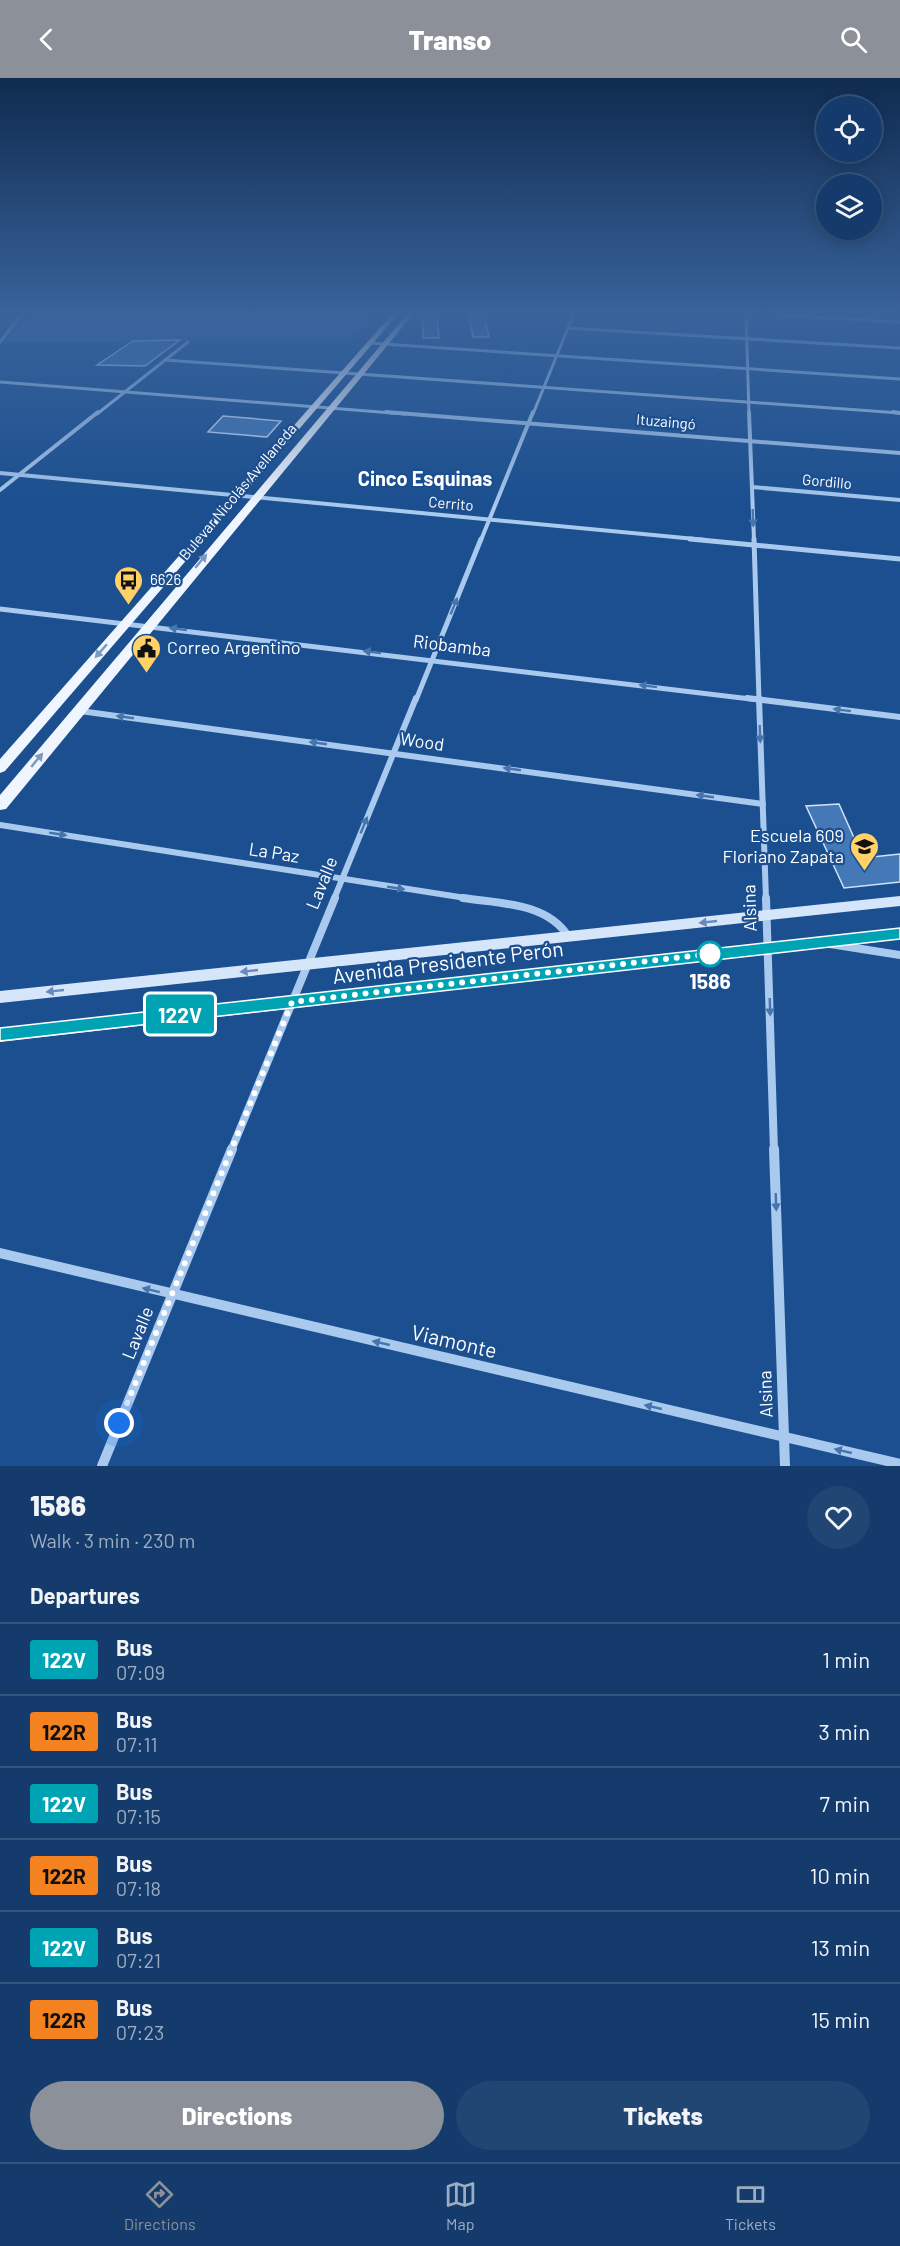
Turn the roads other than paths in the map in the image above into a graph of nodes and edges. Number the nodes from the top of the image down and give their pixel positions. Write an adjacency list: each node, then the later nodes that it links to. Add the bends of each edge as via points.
1 (143, 378): 11 (street)
2 (339, 378): 13 (main road, Bulevar Nicolás Avellaneda)
3 (356, 378): 14 (main road, Bulevar Nicolás Avellaneda)
4 (412, 378): 10 (street)
5 (547, 378): 10 (street, Lavalle)
6 (748, 378): 12 (street, Alsina)
7 (881, 378): 8 (street)
8 (900, 379)
9 (0, 382): 11 (street, Ituzaingó)
10 (543, 387): 12 (street); 16 (street, Lavalle)
11 (125, 392): 13 (street, Ituzaingó); 20 (street)
12 (749, 402): 15 (street); 17 (street, Alsina)
13 (314, 406): 14 (street, Ituzaingó); 23 (main road, Bulevar Nicolás Avellaneda)
14 (330, 408): 16 (street, Ituzaingó); 24 (main road, Bulevar Nicolás Avellaneda)
15 (900, 413)
16 (528, 423): 17 (street, Ituzaingó); 26 (street, Lavalle)
17 (750, 441): 18 (street, Ituzaingó); 21 (street, Alsina)
18 (900, 453)
19 (0, 473): 20 (street, Cerrito)
20 (19, 475): 22 (street); 23 (street, Cerrito)
21 (752, 487): 25 (street, Gordillo); 27 (street, Alsina, one-way to 27)
22 (0, 490)
23 (236, 495): 24 (street, Cerrito); 30 (main road, Bulevar Nicolás Avellaneda)
24 (254, 497): 26 (street, Cerrito); 31 (main road, Bulevar Nicolás Avellaneda, one-way to 24)
25 (900, 500)
26 (489, 520): 27 (street, Cerrito); 32 (street, Lavalle, one-way to 26)
27 (754, 545): 28 (street, Cerrito); 33 (street, Alsina)
28 (900, 559)
29 (0, 609): 30 (street, Riobamba)
30 (126, 623): 31 (street, Riobamba); 37 (main road, Bulevar Nicolás Avellaneda, one-way to 37)
31 (148, 626): 32 (street, Riobamba, one-way to 31); 34 (main road, Bulevar Nicolás Avellaneda)
32 (432, 659): 33 (street, Riobamba, one-way to 32); 36 (street, Lavalle)
33 (759, 700): 35 (street, Riobamba, one-way to 33); 38 (street, Alsina, one-way to 38)
34 (78, 711): 36 (street, Wood, one-way to 34); 39 (main road, Bulevar Nicolás Avellaneda, one-way to 34)
35 (900, 717)
36 (393, 753): 38 (street, Wood, one-way to 36); 41 (street, Lavalle, one-way to 36)
37 (0, 768)
38 (763, 804): 43 (street, Alsina)
39 (0, 805)
40 (0, 825): 41 (street, La Paz, one-way to 41)
41 (342, 879): 45 (street, La Paz, one-way to 45, via 539,910 559,922); 49 (street, Lavalle)
42 (900, 902): 43 (main road, Avenida Presidente Perón)
43 (767, 916): 45 (main road, Avenida Presidente Perón, one-way to 45); 47 (street, Alsina)
44 (900, 933): 46 (main road, Avenida Presidente Perón)
45 (568, 936): 49 (main road, Avenida Presidente Perón)
46 (818, 942): 47 (main road, Avenida Presidente Perón); 48 (street)
47 (768, 948): 51 (main road, Avenida Presidente Perón); 55 (street, Alsina, one-way to 55)
48 (900, 955)
49 (307, 964): 50 (main road, Avenida Presidente Perón, one-way to 50); 51 (street, Lavalle)
50 (0, 997)
51 (292, 1002): 52 (main road, Avenida Presidente Perón); 54 (street, Lavalle)
52 (0, 1035)
53 (0, 1253): 54 (street, Viamonte, one-way to 53)
54 (172, 1295): 55 (street, Viamonte, one-way to 54); 57 (street, Lavalle)
55 (784, 1437): 56 (street, Viamonte, one-way to 55); 58 (street, Alsina)
56 (900, 1464)
57 (102, 1466)
58 (785, 1466)

